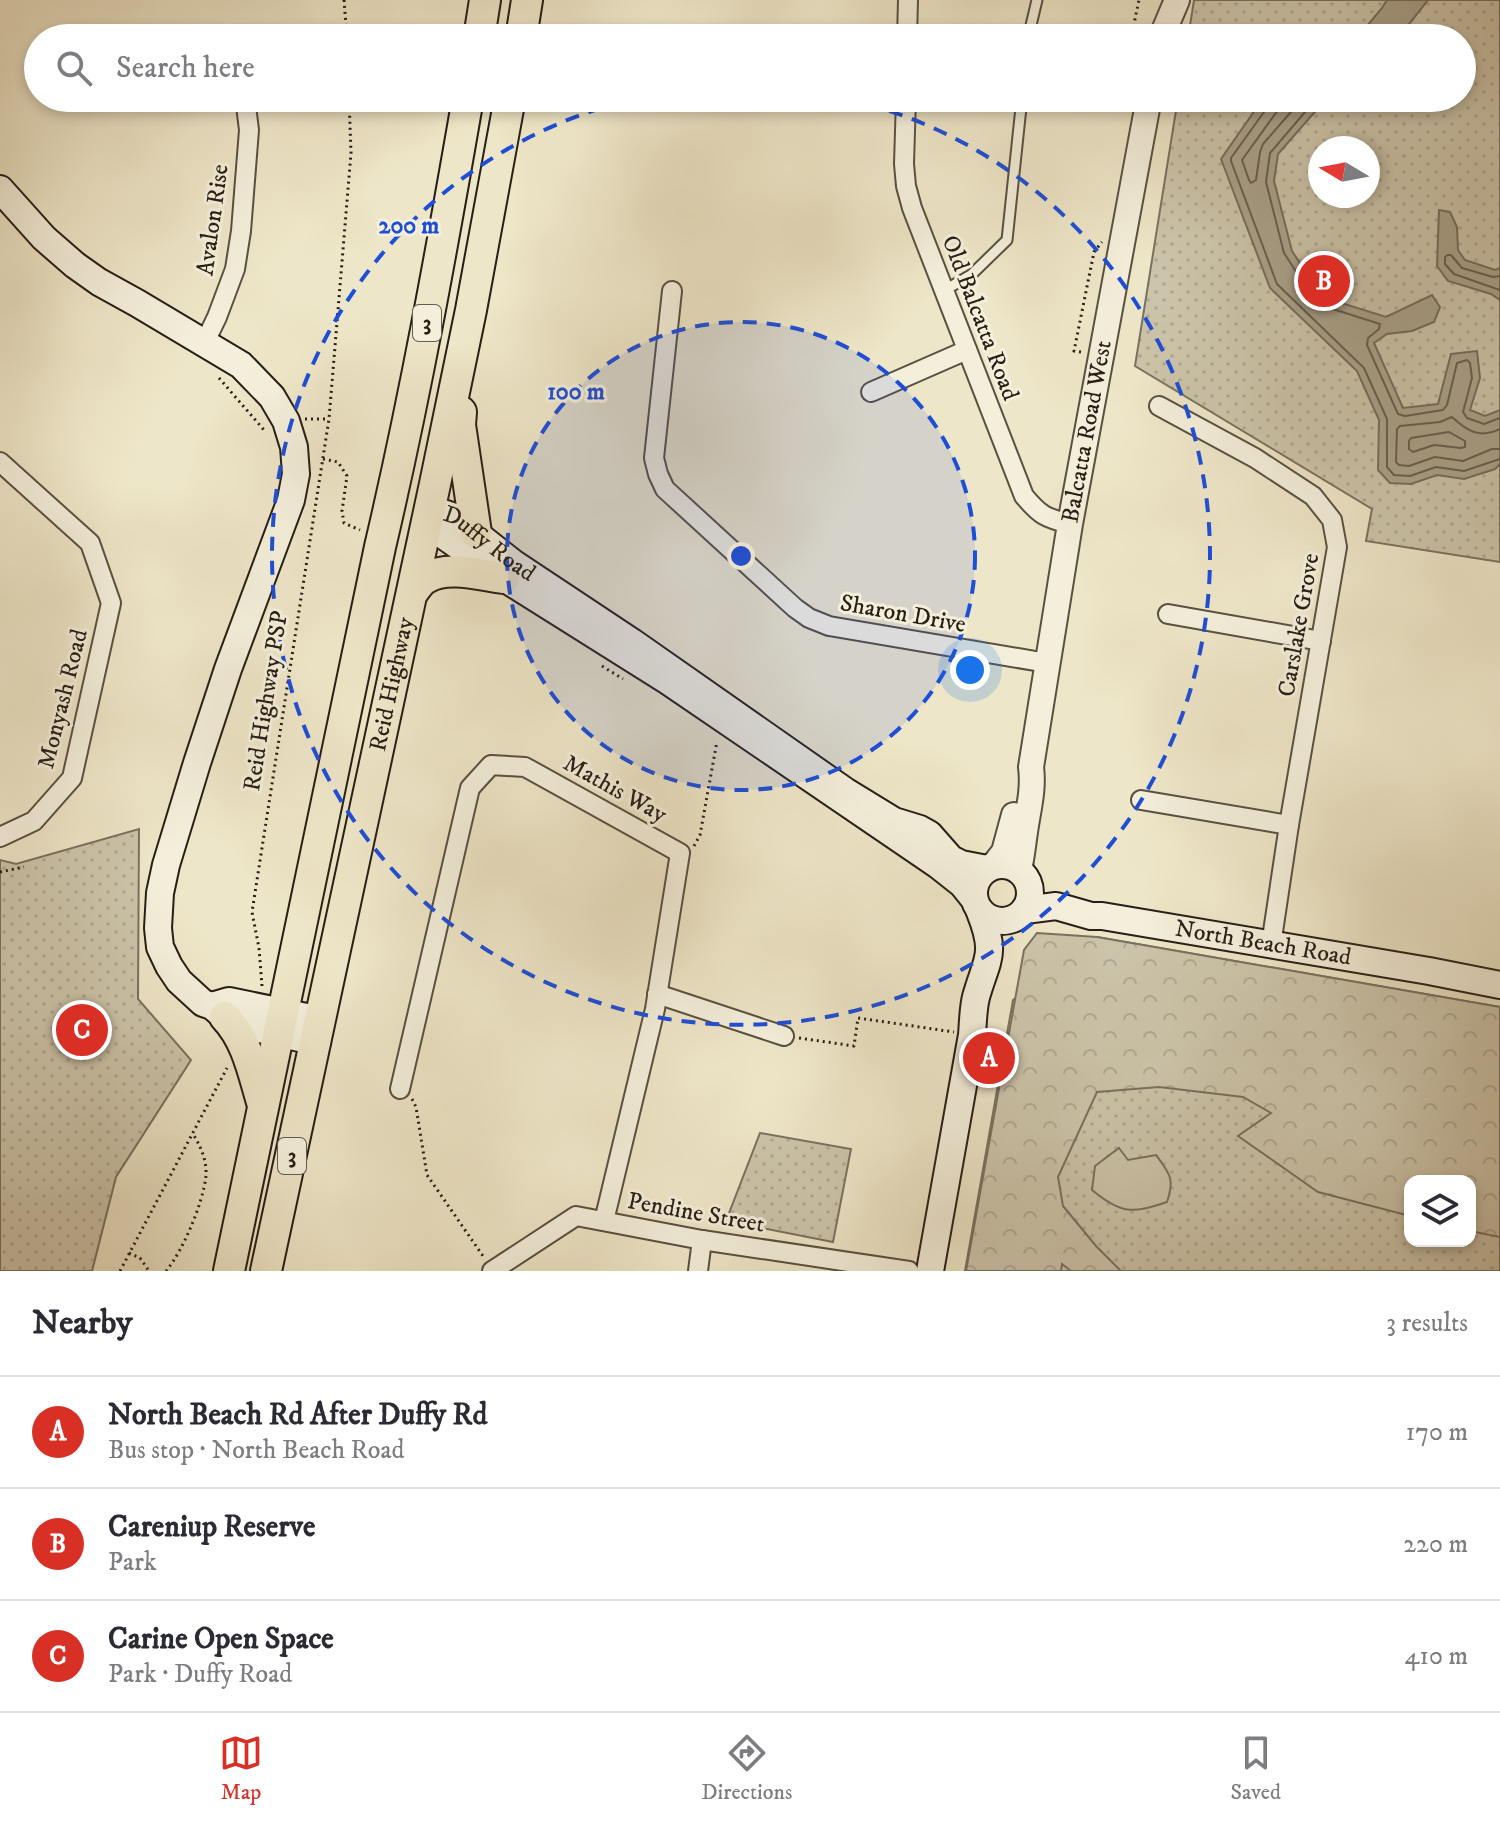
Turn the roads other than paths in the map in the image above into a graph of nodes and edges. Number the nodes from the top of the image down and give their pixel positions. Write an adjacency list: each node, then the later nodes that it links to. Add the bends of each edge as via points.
1 (485, 0): 7 (highway)
2 (527, 0): 8 (highway)
3 (908, 0): 9 (street)
4 (1037, 0): 10 (lane)
5 (1162, 0): 11 (street)
6 (1177, 0): 12 (street)
7 (481, 24)
8 (523, 24)
9 (907, 24)
10 (1031, 24)
11 (1161, 24)
12 (1166, 24)
13 (247, 112): 23 (street, Avalon Rise, via 235,269)
14 (466, 112): 27 (highway, Reid Highway / 3)
15 (507, 112): 22 (highway, Reid Highway / 3)
16 (906, 112): 21 (street, Old Balcatta Road, via 906,186)
17 (1021, 112): 21 (lane, via 1007,240 971,275)
18 (1146, 112): 30 (street, Balcatta Road West)
19 (0, 189): 23 (main road, via 75,265)
20 (672, 291): 37 (street, Sharon Drive, via 654,458 665,489 809,618 829,626)
21 (943, 291): 24 (street, Old Balcatta Road)
22 (471, 310): 29 (highway, Reid Highway / 3); 31 (highway, via 460,425)
23 (204, 344): 47 (main road, via 241,365 272,397 294,447 296,474 228,669 160,893 158,928 164,957 179,981)
24 (967, 350): 25 (street); 30 (street, Old Balcatta Road, via 1024,496 1049,519)
25 (871, 392)
26 (1159, 406): 36 (street, Carslake Grove, via 1313,496 1332,520 1337,547)
27 (403, 445): 29 (highway, via 408,484); 32 (highway, Reid Highway / 3)
28 (0, 462): 40 (street, Monyash Road, via 90,543 111,603 72,778 34,821)
29 (428, 514): 31 (main road, Duffy Road, via 455,517); 32 (highway, via 406,515); 33 (main road, Duffy Road, via 443,535); 34 (highway, Reid Highway / 3)
30 (1070, 524): 37 (street, Balcatta Road West)
31 (476, 533): 41 (main road, Duffy Road, via 845,791 894,821 929,834 951,859)
32 (380, 547): 48 (highway, Reid Highway / 3)
33 (504, 578): 34 (highway, via 434,574); 42 (main road, Duffy Road, via 668,681 938,865 962,884)
34 (413, 592): 49 (highway, Reid Highway / 3)
35 (1168, 614): 36 (street)
36 (1321, 641): 39 (street, Carslake Grove)
37 (1047, 663): 41 (street, Balcatta Road West, via 1031,767 1004,852)
38 (1141, 800): 39 (street)
39 (1289, 825): 43 (street, Carslake Grove)
40 (0, 837)
41 (1010, 888): 42 (main road, via 993,920); 42 (main road, via 976,882); 43 (main road, North Beach Road, via 1091,916); 61 (main road)
42 (977, 906): 60 (main road, via 989,934 989,961 975,1002)
43 (1273, 936): 44 (main road, North Beach Road); 45 (main road, North Beach Road)
44 (1500, 970)
45 (1500, 985)
46 (657, 994): 50 (street); 51 (street, Mathis Way, via 680,853 525,767 491,765 470,788); 53 (street, Mathis Way)
47 (218, 1012): 48 (main road, via 256,1028); 52 (highway, via 237,1029)
48 (274, 1017): 49 (main road); 52 (highway, Reid Highway / 3)
49 (319, 1031): 57 (highway, Reid Highway / 3)
50 (784, 1036)
51 (400, 1089)
52 (263, 1108): 56 (highway, Reid Highway / 3)
53 (604, 1221): 54 (street, Pendine Street); 55 (street, Pendine Street, via 576,1216)
54 (702, 1240): 58 (street); 59 (street, Pendine Street)
55 (492, 1270)
56 (229, 1271)
57 (266, 1271)
58 (698, 1271)
59 (909, 1271)
60 (930, 1271)
61 (947, 1271)

